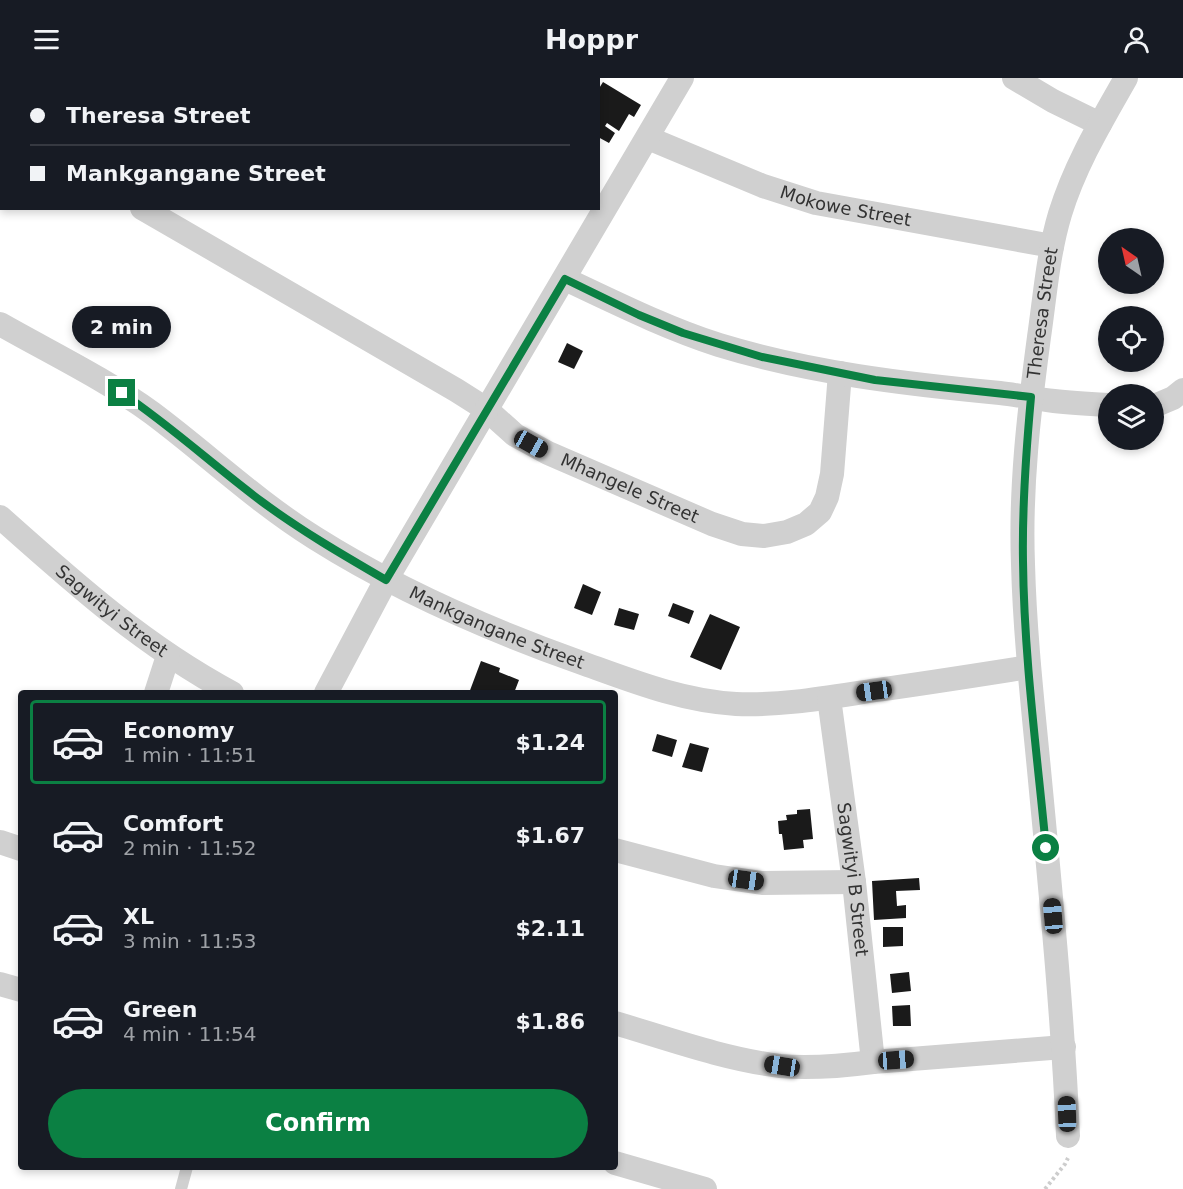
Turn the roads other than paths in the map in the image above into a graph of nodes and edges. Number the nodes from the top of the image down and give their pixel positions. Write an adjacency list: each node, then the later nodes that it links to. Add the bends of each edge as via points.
1 (682, 78): 5 (street)
2 (1014, 78): 4 (street)
3 (1126, 78): 4 (street, Theresa Street)
4 (1100, 124): 7 (street, Theresa Street, via 1076,171)
5 (648, 138): 7 (street, Mokowe Street, via 763,186 816,203); 8 (street)
6 (145, 210): 15 (street, Mhangele Street)
7 (1052, 246): 12 (street, Theresa Street)
8 (565, 279): 10 (street, via 683,333 762,357); 15 (street)
9 (0, 324): 17 (street, Mankgangane Street, via 122,393 260,500)
10 (840, 373): 12 (street); 15 (street, Mhangele Street, via 827,497 820,512 807,524 764,536 712,524 548,453 514,435)
11 (1183, 390): 13 (street)
12 (1031, 397): 14 (street); 19 (street, Theresa Street, via 1023,552)
13 (1164, 401)
14 (1098, 404)
15 (486, 409): 17 (street)
16 (0, 517): 18 (street, Sagwityi Street, via 89,596)
17 (386, 580): 22 (street); 23 (street, Mankgangane Street, via 469,620 646,686 734,704)
18 (168, 656): 20 (street); 21 (street, Sagwityi Street)
19 (1029, 667): 23 (street, Mankgangane Street); 31 (street, Theresa Street)
20 (157, 690)
21 (227, 690)
22 (328, 690)
23 (830, 698): 27 (street, Sagwityi B Street)
24 (0, 842): 25 (street)
25 (18, 848)
26 (618, 851): 27 (street, via 762,883)
27 (854, 882): 32 (street, Sagwityi B Street)
28 (0, 984): 29 (street)
29 (18, 989)
30 (618, 1024): 32 (street, via 737,1059 816,1068)
31 (1064, 1047): 32 (street); 33 (street, Theresa Street)
32 (873, 1062)
33 (1068, 1136)
34 (618, 1164): 37 (street)
35 (186, 1170): 36 (lane)
36 (181, 1189)
37 (705, 1189)

